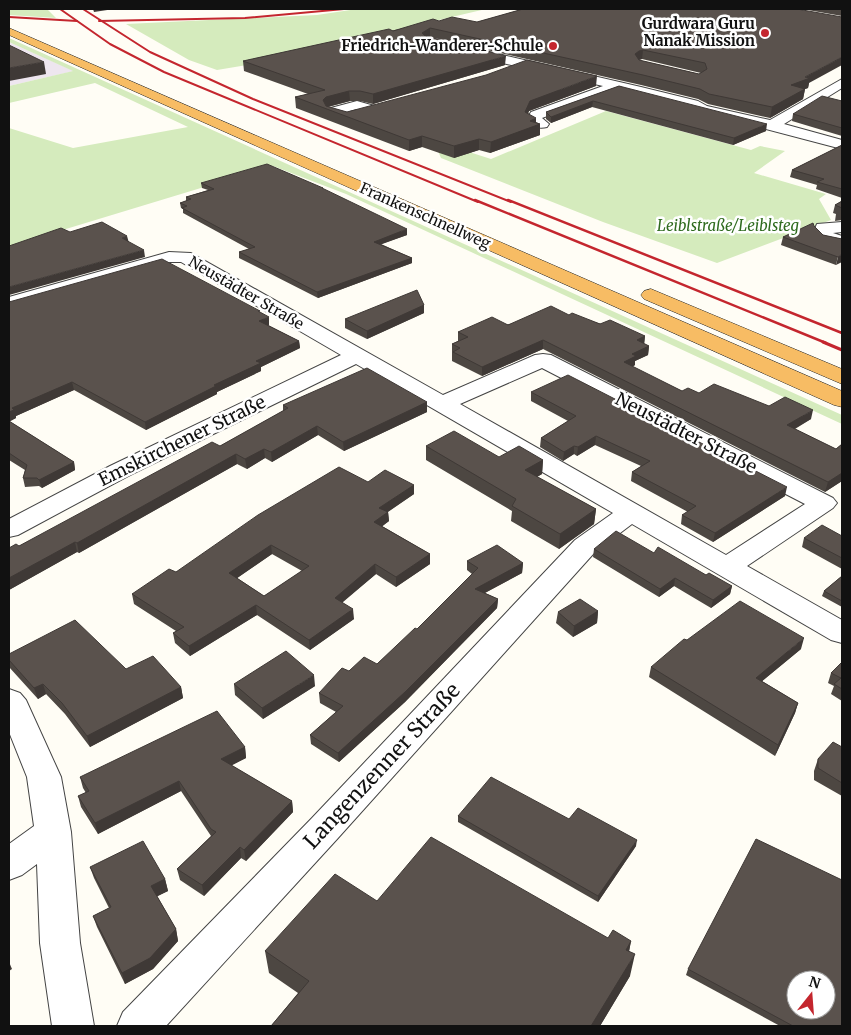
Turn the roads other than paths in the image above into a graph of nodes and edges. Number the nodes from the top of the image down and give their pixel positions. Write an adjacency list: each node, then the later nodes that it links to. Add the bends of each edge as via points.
1 (9, 20): 16 (highway, Frankenschnellweg)
2 (9, 31): 22 (highway, Frankenschnellweg)
3 (458, 48): 4 (street)
4 (526, 64): 5 (street); 8 (street)
5 (498, 74)
6 (666, 81): 9 (street)
7 (842, 83): 12 (street)
8 (616, 86): 9 (street); 11 (street, via 536,115 533,121)
9 (641, 91): 12 (street)
10 (812, 122): 13 (street)
11 (542, 124)
12 (772, 125): 13 (street)
13 (796, 132): 14 (street)
14 (842, 145)
15 (842, 226): 17 (street, via 823,228 822,233)
16 (494, 228)
17 (842, 242)
18 (632, 287): 21 (highway)
19 (9, 303): 20 (street, Neustädter Straße, via 178,256 185,257)
20 (356, 356): 23 (street, Neustädter Straße); 25 (street, Emskirchener Straße, via 119,471)
21 (842, 377)
22 (842, 400)
23 (441, 404): 24 (street, Neustädter Straße); 26 (street, Neustädter Straße, via 543,360 824,503)
24 (631, 512): 26 (street, Neustädter Straße); 32 (street, Langenzenner Straße, via 585,546)
25 (9, 529)
26 (727, 567): 27 (street, Neustädter Straße)
27 (842, 633)
28 (9, 701): 29 (street, via 15,708 44,777)
29 (53, 832): 30 (street); 31 (street, via 60,943)
30 (9, 864)
31 (73, 1026)
32 (138, 1026)

